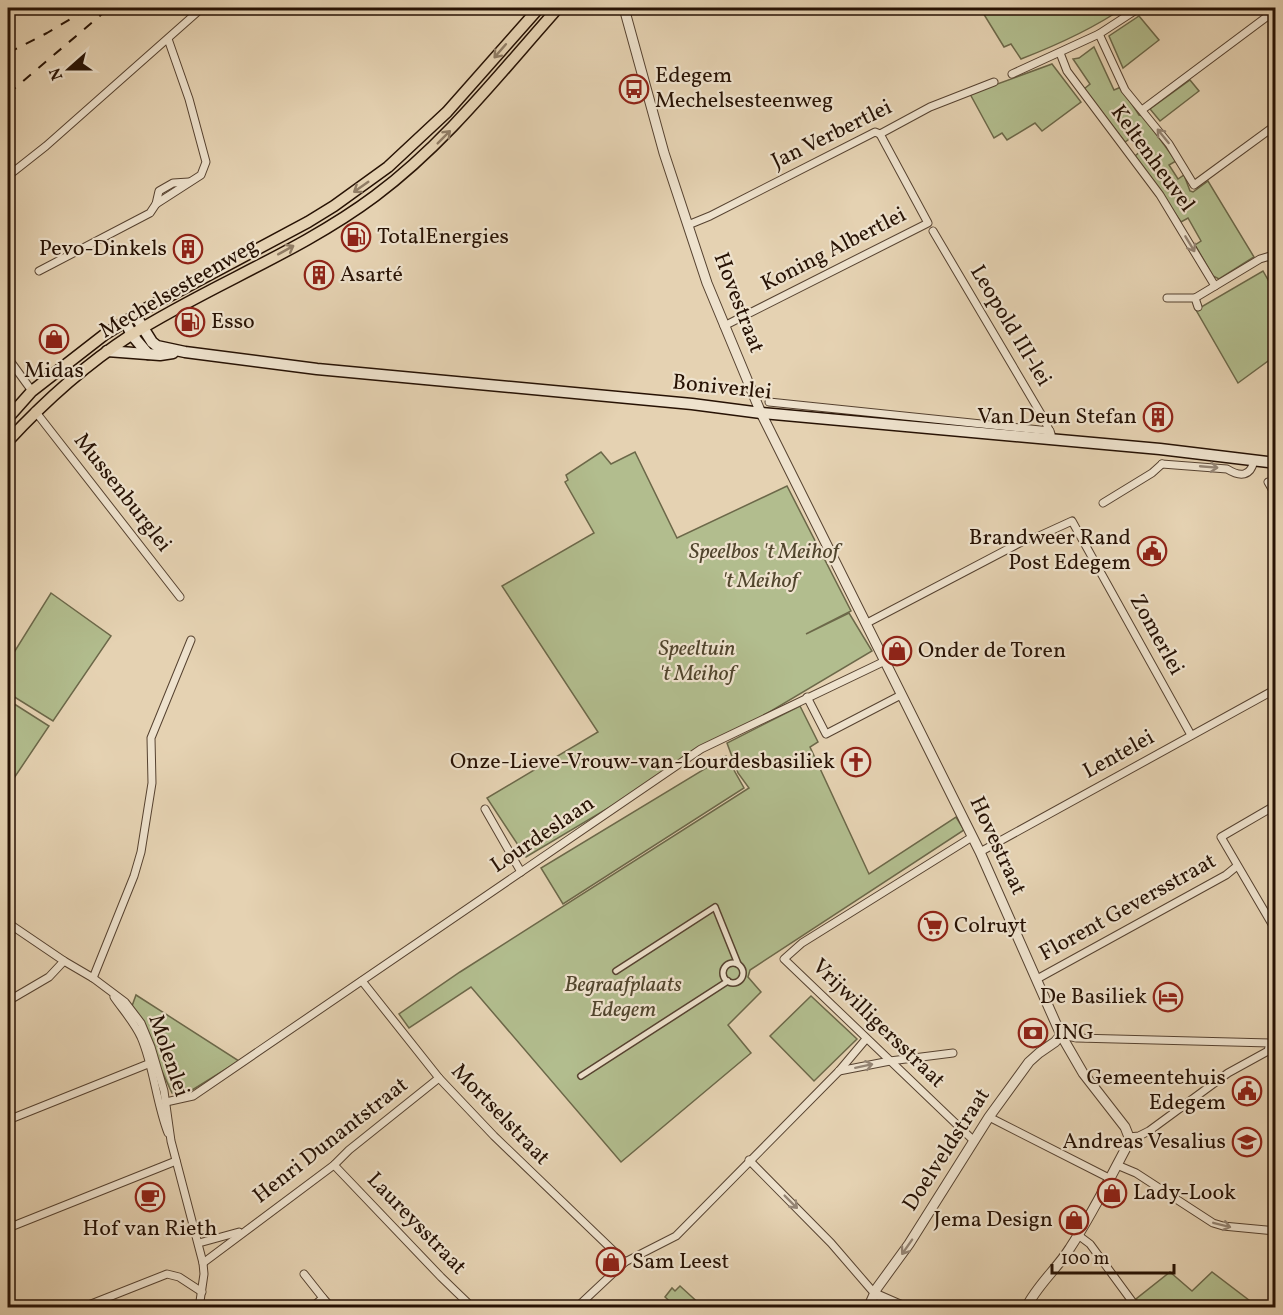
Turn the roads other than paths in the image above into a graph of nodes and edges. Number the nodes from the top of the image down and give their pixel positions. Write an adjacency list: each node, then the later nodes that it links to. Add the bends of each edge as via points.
1 (202, 8): 8 (street)
2 (539, 8): 26 (main road, Mechelsesteenweg, one-way to 26, via 447,112 370,181 308,222)
3 (558, 8): 29 (main road, Mechelsesteenweg, one-way to 3, via 333,224 375,196 450,130)
4 (624, 8): 16 (street, Hovestraat)
5 (1139, 8): 7 (street)
6 (1275, 10): 12 (street)
7 (1100, 34): 9 (street); 12 (street, Keltenheuvel, via 1125,90)
8 (168, 39): 15 (street); 21 (street, via 189,99 206,162 204,172 156,204 150,213)
9 (1060, 53): 10 (street); 22 (street, Keltenheuvel, one-way to 22, via 1067,71 1160,195)
10 (1012, 74)
11 (994, 82): 14 (street, Jan Verbertlei, via 930,107)
12 (1142, 110): 13 (street, Keltenheuvel, one-way to 12, via 1194,185)
13 (1275, 125)
14 (880, 134): 16 (street, Jan Verbertlei, via 874,132); 28 (street, Koning Albertlei, via 928,223)
15 (8, 176)
16 (688, 225): 28 (street, Hovestraat)
17 (933, 231): 40 (street, Leopold III-lei)
18 (1275, 249): 19 (street)
19 (1270, 256): 20 (street); 22 (street)
20 (1275, 269)
21 (39, 271)
22 (1215, 286): 24 (street)
23 (1167, 298): 24 (street)
24 (1195, 298): 25 (street)
25 (1198, 307)
26 (135, 315): 27 (main road, Mechelsesteenweg); 29 (main road, Boniverlei)
27 (125, 321): 30 (main road); 35 (main road, Mechelsesteenweg)
28 (724, 326): 38 (street, Hovestraat)
29 (143, 328): 30 (main road, Mechelsesteenweg); 32 (main road, Boniverlei, via 157,346)
30 (132, 335): 31 (main road, Mechelsesteenweg); 33 (main road)
31 (107, 351): 33 (main road, Boniverlei); 37 (main road, Mechelsesteenweg)
32 (185, 352): 33 (main road, Boniverlei); 38 (main road, Boniverlei, via 317,369)
33 (148, 354)
34 (8, 358): 35 (street)
35 (32, 391): 39 (main road, Mechelsesteenweg)
36 (769, 402): 40 (street, Boniverlei)
37 (35, 411): 41 (main road, Mechelsesteenweg); 49 (street, Mussenburglei)
38 (761, 413): 40 (main road, Boniverlei); 50 (street, Hovestraat)
39 (8, 418)
40 (1051, 435): 42 (main road, Boniverlei)
41 (8, 441)
42 (1160, 449): 43 (main road, Boniverlei); 45 (street)
43 (1254, 460): 44 (main road, Boniverlei); 45 (street, one-way to 43, via 1227,469 1243,474 1252,469)
44 (1275, 463)
45 (1162, 464): 48 (street)
46 (1268, 482): 47 (street)
47 (1275, 496)
48 (1103, 504)
49 (180, 597)
50 (867, 623): 52 (street, Hovestraat); 56 (street, Zomerlei, via 1030,537 1072,521)
51 (190, 640): 68 (street, via 151,738 152,783 141,852)
52 (885, 661): 54 (street, Hovestraat); 55 (street, Lourdeslaan)
53 (1275, 689): 56 (street, Lentelei)
54 (901, 694): 55 (street, via 826,734); 59 (street, Hovestraat)
55 (807, 697): 62 (street, Lourdeslaan, via 701,749)
56 (1191, 735): 60 (street, Lentelei)
57 (1275, 805): 61 (street, via 1221,837)
58 (485, 809): 62 (street)
59 (972, 837): 60 (street, Hovestraat); 74 (street, Vrijwilligersstraat, via 802,943 784,959)
60 (980, 852): 69 (street, Hovestraat)
61 (1237, 866): 64 (street); 69 (street, Florent Geversstraat)
62 (522, 872): 70 (street, Lourdeslaan)
63 (8, 923): 65 (street)
64 (1275, 931)
65 (64, 961): 68 (street); 72 (street, via 49,977)
66 (738, 964): 67 (street, via 715,907); 71 (street, via 728,965 724,970); 71 (street, via 742,978)
67 (616, 971)
68 (93, 978): 78 (street, via 111,993 141,1037)
69 (1036, 979): 73 (street, Hovestraat)
70 (362, 981): 81 (street, Mortselstraat); 82 (street, Lourdeslaan, via 193,1096)
71 (728, 981): 80 (street)
72 (8, 1001)
73 (1061, 1035): 75 (street); 83 (street, Doelveldstraat, via 1029,1062); 85 (street, Hovestraat)
74 (866, 1039): 77 (street, Vrijwilligersstraat); 79 (street)
75 (1273, 1041): 85 (street, via 1268,1051 1228,1073 1149,1131)
76 (952, 1053): 77 (street)
77 (890, 1060): 79 (street, one-way to 77); 86 (street, Vrijwilligersstraat)
78 (152, 1063): 82 (street, Molenlei); 84 (street); 87 (street)
79 (839, 1071): 88 (street)
80 (581, 1076)
81 (439, 1078): 91 (street, Henri Dunantstraat); 98 (street, Mortselstraat)
82 (166, 1102): 87 (street, Molenlei)
83 (989, 1116): 86 (street, Doelveldstraat); 92 (street)
84 (8, 1120)
85 (1129, 1137): 90 (street)
86 (974, 1140): 102 (street, Doelveldstraat, one-way to 102)
87 (171, 1141): 89 (street)
88 (749, 1160): 98 (street, via 676,1236); 102 (street, one-way to 102)
89 (176, 1161): 93 (street); 97 (street)
90 (1117, 1164): 92 (street); 95 (street, one-way to 95, via 1213,1223)
91 (334, 1165): 94 (street, Henri Dunantstraat); 109 (street, Laureysstraat)
92 (1109, 1178): 96 (street)
93 (8, 1228)
94 (244, 1231): 97 (street, Henri Dunantstraat); 99 (street, Henri Dunantstraat)
95 (1275, 1231)
96 (1078, 1235): 112 (street); 113 (street, via 1090,1244)
97 (199, 1243): 99 (street)
98 (625, 1262): 110 (street)
99 (203, 1263): 101 (street)
100 (304, 1274): 103 (street)
101 (202, 1292): 105 (street, via 168,1274); 106 (street)
102 (875, 1294): 104 (street); 111 (street, Doelveldstraat)
103 (323, 1298): 107 (street); 108 (street)
104 (905, 1307)
105 (81, 1308)
106 (199, 1308)
107 (311, 1308)
108 (332, 1308)
109 (473, 1308)
110 (576, 1308)
111 (870, 1308)
112 (1026, 1308)
113 (1137, 1308)

